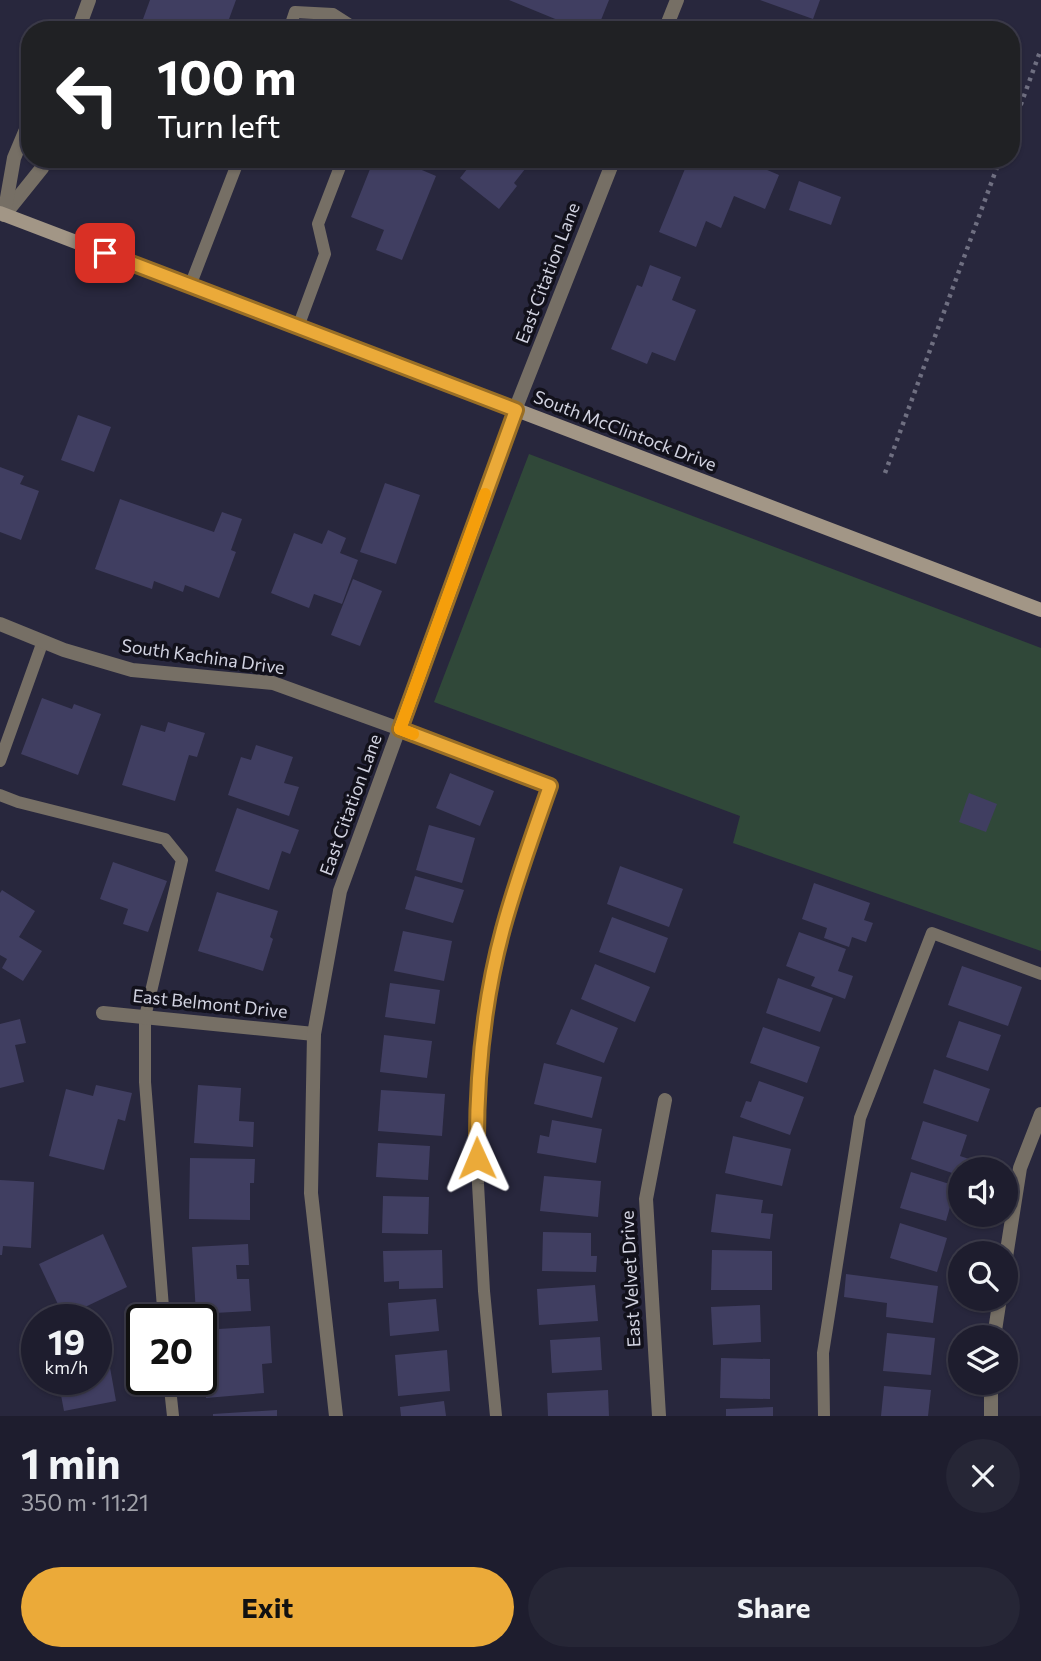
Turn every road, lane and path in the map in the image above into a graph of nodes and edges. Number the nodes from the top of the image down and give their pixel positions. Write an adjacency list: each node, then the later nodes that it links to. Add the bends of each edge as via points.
1 (89, 0): 3 (street)
2 (677, 0): 6 (street)
3 (81, 21)
4 (292, 21): 5 (lane, via 295,12 333,14)
5 (344, 21)
6 (669, 21)
7 (1041, 49): 8 (path)
8 (1020, 107)
9 (21, 141): 15 (street)
10 (42, 168): 15 (street)
11 (236, 168): 16 (lane)
12 (340, 168): 17 (lane, via 318,225 325,254)
13 (610, 168): 18 (street, East Citation Lane)
14 (997, 168): 19 (path)
15 (2, 214): 16 (main road, South McClintock Drive)
16 (190, 286): 17 (main road, South McClintock Drive)
17 (298, 327): 18 (main road, South McClintock Drive)
18 (516, 410): 20 (main road, South McClintock Drive); 23 (street, East Citation Lane)
19 (885, 473)
20 (1041, 610)
21 (0, 624): 22 (street, South Kachina Drive)
22 (43, 641): 23 (street, South Kachina Drive, via 132,670 273,683); 24 (lane)
23 (400, 729): 29 (street, East Citation Lane, via 341,891); 38 (lane, via 550,786 502,932 476,1104 484,1291)
24 (0, 761)
25 (0, 795): 28 (lane, via 165,839 182,860)
26 (1041, 974): 40 (lane, via 932,933 860,1118 823,1353)
27 (103, 1013): 28 (street, East Belmont Drive)
28 (145, 1017): 29 (street, East Belmont Drive); 33 (lane, via 145,1082)
29 (314, 1034): 37 (street, East Citation Lane, via 312,1193)
30 (665, 1100): 39 (street, East Velvet Drive, via 646,1199)
31 (1041, 1114): 32 (street, via 1020,1168)
32 (1009, 1241)
33 (163, 1304)
34 (171, 1395): 36 (lane)
35 (991, 1395): 41 (street)
36 (173, 1416)
37 (335, 1416)
38 (496, 1416)
39 (659, 1416)
40 (824, 1416)
41 (990, 1416)

